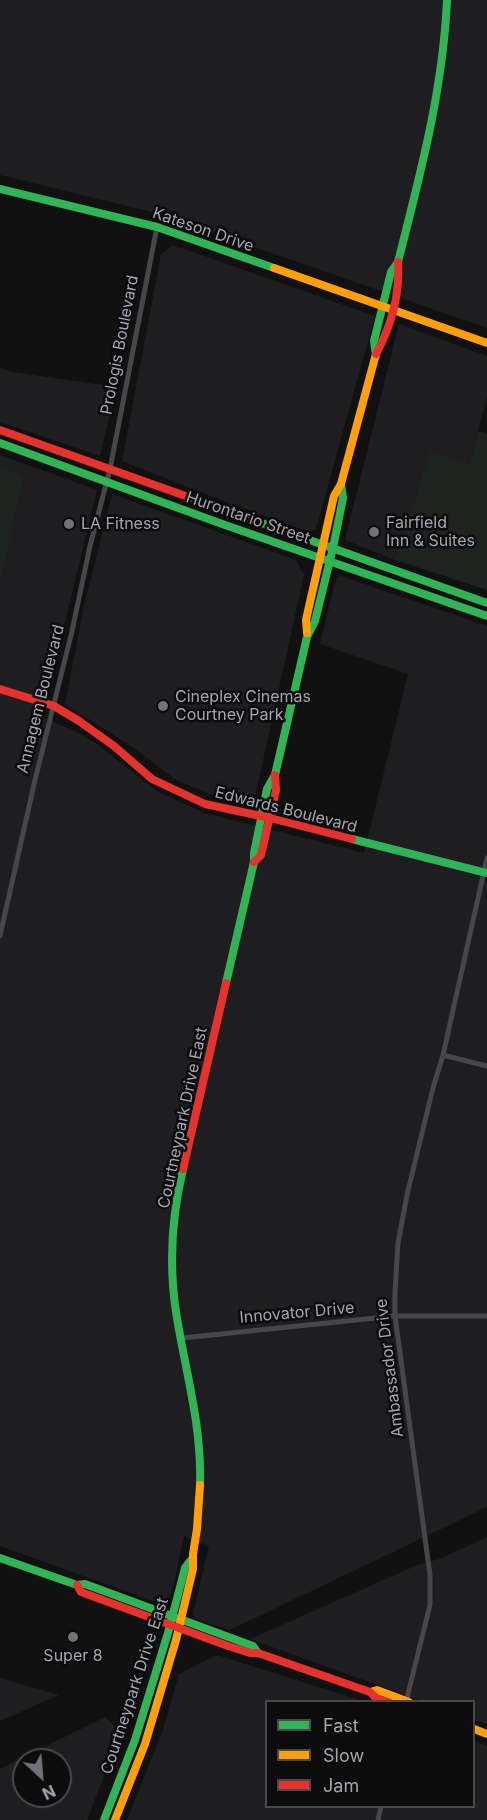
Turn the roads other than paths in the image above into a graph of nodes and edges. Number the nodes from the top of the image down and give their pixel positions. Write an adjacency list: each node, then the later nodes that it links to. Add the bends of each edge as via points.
1 (447, 0): 4 (main road, via 446,40 436,107)
2 (0, 189): 3 (main road, Kateson Drive)
3 (157, 227): 5 (main road, Kateson Drive); 11 (street, Prologis Boulevard)
4 (398, 262): 5 (main road, via 391,272); 6 (main road, via 400,275)
5 (382, 306): 6 (main road, Kateson Drive); 8 (main road, via 374,341)
6 (392, 310): 7 (main road, Kateson Drive); 8 (main road)
7 (487, 343)
8 (376, 355): 13 (main road)
9 (0, 430): 11 (main road, Hurontario Street)
10 (0, 443): 12 (main road, Hurontario Street)
11 (110, 469): 12 (street, Annagem Boulevard); 14 (main road, Hurontario Street)
12 (106, 482): 16 (main road, Hurontario Street); 22 (street, Annagem Boulevard)
13 (342, 484): 14 (main road, Courtneypark Drive East, via 334,496); 15 (main road, Courtneypark Drive East)
14 (323, 544): 15 (main road, Hurontario Street); 16 (main road, Courtneypark Drive East)
15 (333, 548): 17 (main road, Courtneypark Drive East); 18 (main road, Hurontario Street)
16 (320, 558): 17 (main road, Hurontario Street); 20 (main road, Courtneypark Drive East, via 306,620)
17 (330, 561): 19 (main road, Hurontario Street); 20 (main road, Courtneypark Drive East, via 315,621)
18 (487, 603)
19 (487, 616)
20 (307, 635): 23 (main road, Courtneypark Drive East, via 275,775 267,789)
21 (0, 689): 22 (main road, Edwards Boulevard)
22 (54, 706): 23 (main road, Edwards Boulevard, via 114,746 152,779 205,804); 26 (street, Annagem Boulevard)
23 (266, 818): 25 (main road, Edwards Boulevard); 31 (main road, Courtneypark Drive East, via 254,853 178,1190 173,1280)
24 (487, 858): 25 (street, Ambassador Drive)
25 (485, 872): 27 (street, Ambassador Drive)
26 (0, 936)
27 (443, 1055): 28 (street); 29 (street, Ambassador Drive, via 398,1243)
28 (487, 1066)
29 (395, 1316): 30 (street, Innovator Drive); 31 (street, Innovator Drive); 37 (street, Ambassador Drive, via 430,1575 430,1605)
30 (487, 1316)
31 (182, 1338): 33 (main road, Courtneypark Drive East, via 200,1450 199,1508 193,1569)
32 (0, 1558): 33 (main road, via 77,1585 85,1584)
33 (176, 1622): 34 (main road, via 253,1646 258,1653); 38 (main road, Courtneypark Drive East); 39 (main road, Courtneypark Drive East, via 145,1744)
34 (370, 1692): 35 (main road); 36 (main road, via 377,1690)
35 (383, 1700)
36 (404, 1700)
37 (407, 1700)
38 (104, 1820)
39 (115, 1820)

